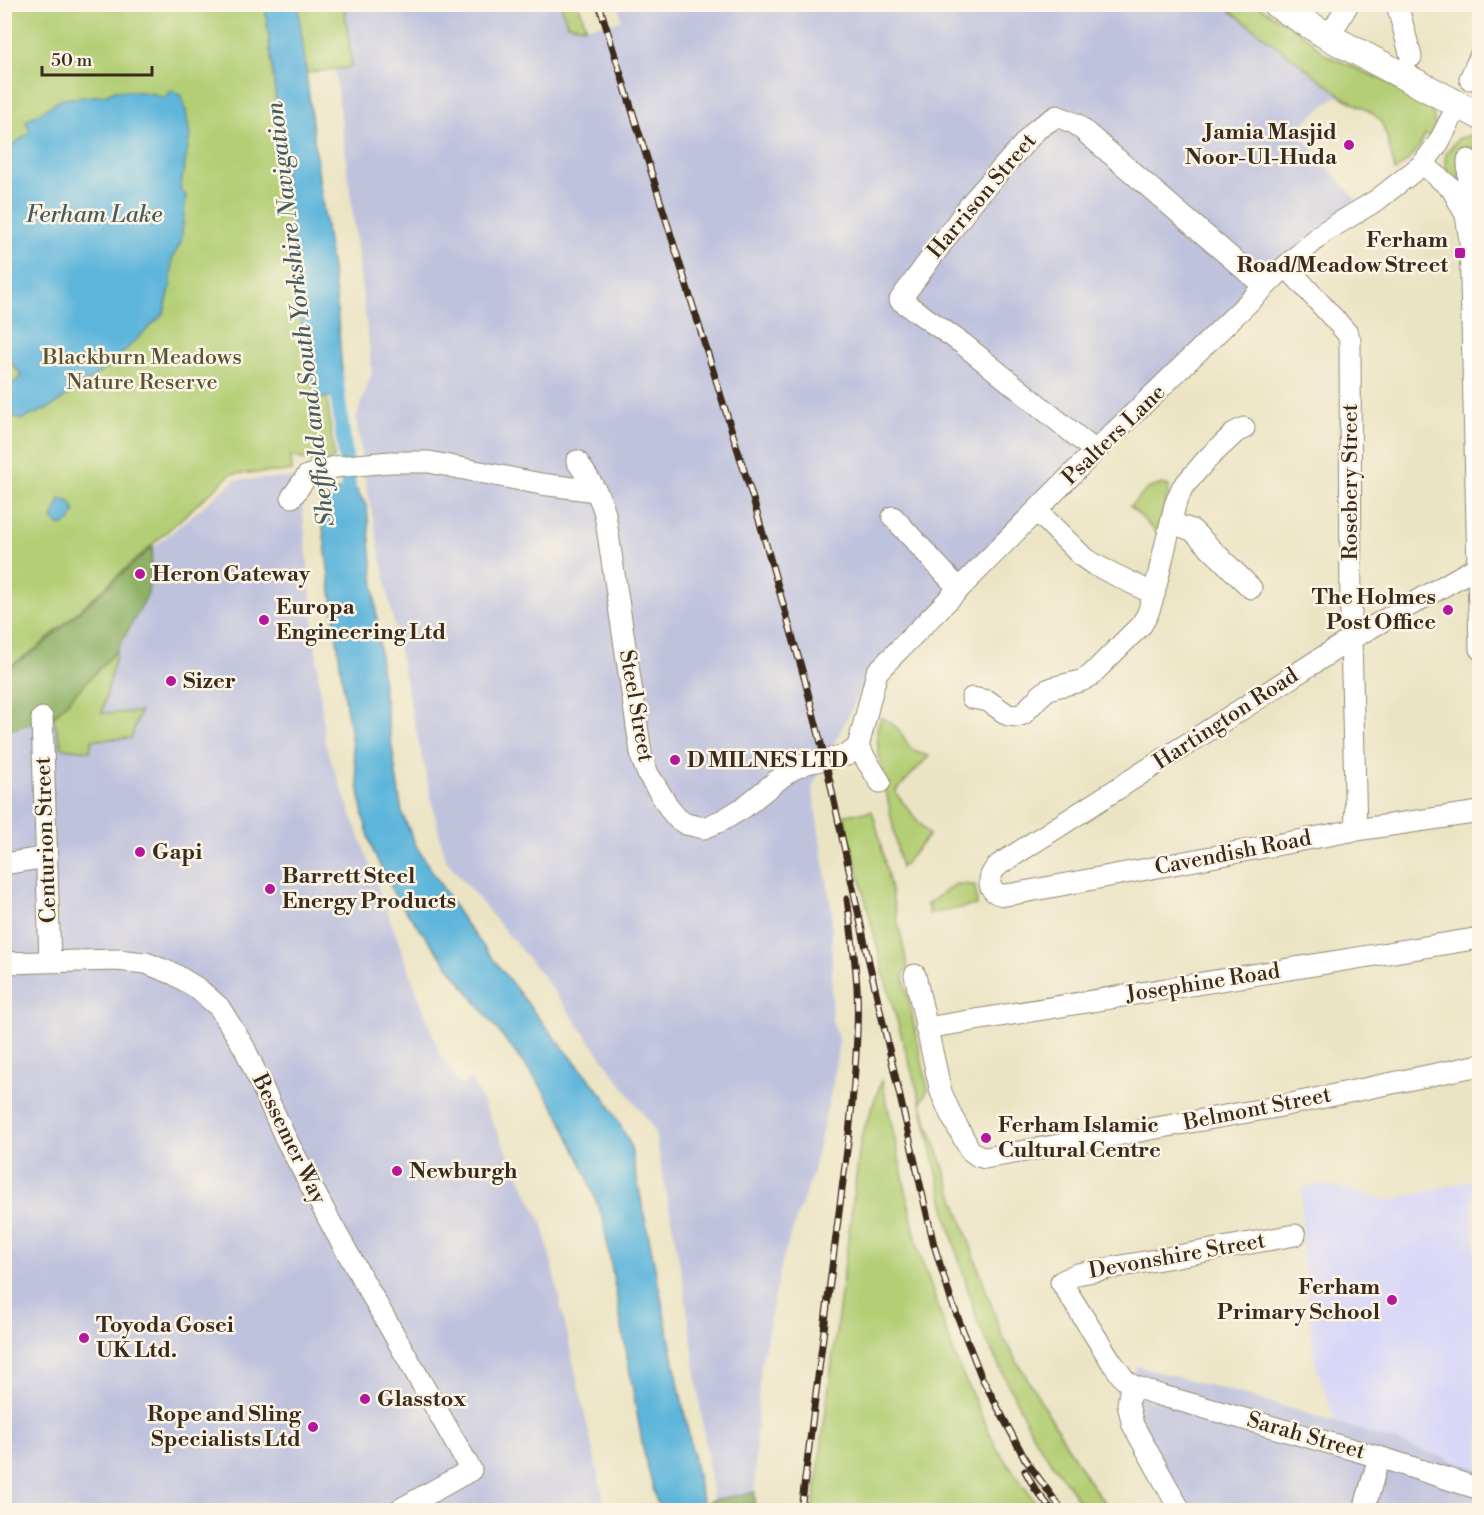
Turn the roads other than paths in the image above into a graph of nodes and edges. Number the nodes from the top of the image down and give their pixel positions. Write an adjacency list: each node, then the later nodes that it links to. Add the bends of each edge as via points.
1 (1276, 4): 4 (main road)
2 (1348, 4): 4 (street)
3 (1397, 4): 6 (street)
4 (1329, 38): 8 (main road)
5 (1479, 56): 7 (street)
6 (1411, 57)
7 (1470, 79)
8 (1468, 110): 10 (street, Psalters Lane)
9 (1468, 160): 11 (street, via 1469,186)
10 (1423, 164): 11 (street, via 1452,189); 13 (street, Psalters Lane, via 1377,200 1324,232)
11 (1461, 204): 12 (street)
12 (1475, 243): 23 (street)
13 (1286, 266): 14 (street, Psalters Lane); 27 (street, Rosebery Street, via 1350,340)
14 (1264, 286): 16 (street, Psalters Lane); 16 (street, Harrison Street, via 1076,124 1057,116 1037,129 974,201 900,300 963,344)
15 (1244, 428): 22 (street, via 1207,459 1182,488)
16 (1095, 451): 20 (street, Psalters Lane)
17 (577, 460): 18 (street, Steel Street)
18 (596, 491): 19 (street, via 429,462 390,462 346,466 307,476); 31 (street, Steel Street, via 610,542 642,759 678,819 704,828 743,808 793,769 847,755)
19 (292, 497)
20 (1037, 510): 25 (street, Psalters Lane); 26 (street, via 1083,557)
21 (893, 517): 25 (street)
22 (1171, 523): 24 (street, via 1198,535); 26 (street)
23 (1477, 567): 27 (street, Hartington Road); 28 (street)
24 (1251, 588)
25 (959, 589): 31 (street, Psalters Lane, via 877,672)
26 (1155, 594): 29 (street, via 1142,624 1090,676 1047,690 1017,716 1008,715 988,701)
27 (1351, 639): 34 (street, Rosebery Street); 37 (street, Hartington Road, via 1000,864 993,869)
28 (1479, 649)
29 (972, 698)
30 (42, 718): 35 (street, Centurion Street)
31 (858, 747): 32 (street)
32 (880, 782)
33 (1479, 812): 34 (street, Cavendish Road)
34 (1356, 830): 37 (street, Cavendish Road, via 1013,894 1002,895)
35 (46, 857): 36 (street); 39 (street, Centurion Street)
36 (4, 864)
37 (990, 885)
38 (1479, 938): 42 (street, Josephine Road)
39 (50, 961): 40 (street, Bessemer Way); 48 (street, Bessemer Way, via 146,963 174,974 219,1007 244,1047 285,1139 471,1470)
40 (4, 963)
41 (915, 975): 42 (street, Belmont Street)
42 (926, 1028): 43 (street, Belmont Street, via 940,1092 970,1150 984,1158 1276,1107)
43 (1479, 1065)
44 (1295, 1235): 45 (street, Devonshire Street, via 1077,1274 1061,1282 1111,1361)
45 (1131, 1385): 46 (street, Sarah Street); 49 (street, via 1128,1404 1133,1425)
46 (1379, 1456): 47 (street, Sarah Street); 50 (street)
47 (1479, 1489)
48 (399, 1510)
49 (1180, 1510)
50 (1364, 1510)

